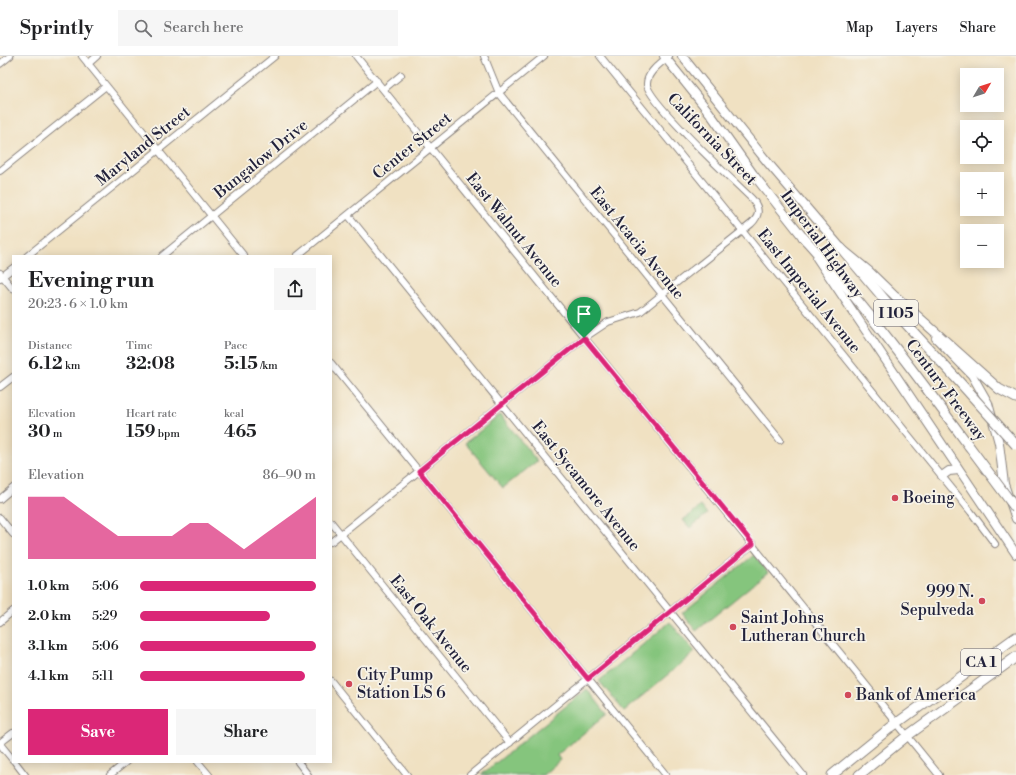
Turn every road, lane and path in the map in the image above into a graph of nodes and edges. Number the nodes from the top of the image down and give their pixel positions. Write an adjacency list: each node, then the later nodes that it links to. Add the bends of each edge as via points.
1 (10, 56): 11 (street)
2 (82, 56): 12 (street)
3 (97, 56): 12 (street)
4 (275, 56): 19 (street, Maryland Street)
5 (356, 56): 14 (street, East Walnut Avenue)
6 (484, 56): 17 (street, East Acacia Avenue)
7 (544, 56): 17 (street, Center Street)
8 (600, 56): 23 (street, East Imperial Avenue)
9 (682, 56): 25 (main road, Imperial Highway)
10 (666, 57): 23 (street, California Street, via 650,75 648,88 668,115 756,204 759,213 757,219); 24 (main road, Imperial Highway)
11 (0, 64)
12 (88, 64): 15 (street)
13 (401, 75): 16 (street)
14 (377, 81): 16 (street, East Walnut Avenue); 22 (street, Bungalow Drive)
15 (106, 86): 19 (street); 20 (street)
16 (384, 89): 18 (street, East Walnut Avenue)
17 (499, 93): 18 (street, Center Street); 33 (street, East Acacia Avenue)
18 (431, 147): 21 (street, Center Street); 35 (street, East Walnut Avenue)
19 (158, 150): 22 (street); 26 (street, Maryland Street)
20 (0, 171)
21 (348, 215): 29 (street, Center Street); 40 (street, East Sycamore Avenue)
22 (212, 216): 27 (street, Bungalow Drive); 28 (street)
23 (743, 230): 33 (street, California Street); 45 (street, East Imperial Avenue)
24 (803, 237): 43 (main road, Imperial Highway); 48 (highway, Century Freeway / I 105, bridge, via 836,273 908,363)
25 (841, 248): 34 (main road, Imperial Highway); 42 (highway, Century Freeway / I 105, bridge, via 896,313)
26 (28, 255)
27 (163, 255)
28 (243, 255)
29 (298, 255)
30 (12, 269): 31 (street)
31 (1, 276): 32 (street)
32 (12, 288)
33 (663, 296): 35 (street, California Street, via 640,312 608,322); 41 (street, East Acacia Avenue)
34 (897, 298): 39 (highway, via 999,389); 50 (main road, Imperial Highway, via 972,375 982,389 1000,443 1004,484)
35 (584, 338): 40 (street, California Street); 55 (street, East Walnut Avenue)
36 (332, 364): 44 (street)
37 (12, 378): 38 (street)
38 (0, 388)
39 (1016, 398)
40 (502, 403): 44 (street, California Street); 59 (street, East Sycamore Avenue)
41 (780, 440)
42 (1016, 445)
43 (959, 470): 45 (main road); 57 (main road, Imperial Highway)
44 (419, 471): 53 (street, California Street); 63 (street)
45 (942, 476): 56 (street, East Imperial Avenue)
46 (12, 489): 47 (street)
47 (0, 499)
48 (1016, 509)
49 (0, 518): 52 (street)
50 (1016, 519)
51 (332, 523): 53 (street, East Oak Avenue)
52 (12, 533)
53 (341, 534): 54 (street, California Street); 68 (street, East Oak Avenue)
54 (332, 541)
55 (753, 544): 59 (street); 65 (street, East Walnut Avenue)
56 (995, 544)
57 (1016, 554)
58 (12, 612): 60 (street)
59 (671, 612): 63 (street); 82 (street, East Sycamore Avenue)
60 (0, 622)
61 (1016, 638): 65 (highway, CA 1)
62 (1016, 657): 67 (highway, CA 1)
63 (588, 679): 68 (street); 81 (street)
64 (332, 682): 79 (street)
65 (897, 723): 67 (street, East Walnut Avenue); 83 (highway, CA 1)
66 (12, 734): 69 (street)
67 (908, 736): 84 (highway, CA 1); 85 (street, East Walnut Avenue)
68 (510, 743): 80 (street)
69 (0, 744): 70 (street)
70 (12, 759)
71 (16, 763): 75 (street)
72 (125, 763): 76 (street)
73 (199, 763): 77 (street)
74 (299, 763): 78 (street)
75 (25, 775)
76 (110, 775)
77 (209, 775)
78 (308, 775)
79 (407, 775)
80 (470, 775)
81 (666, 775)
82 (803, 775)
83 (832, 775)
84 (859, 775)
85 (939, 775)

